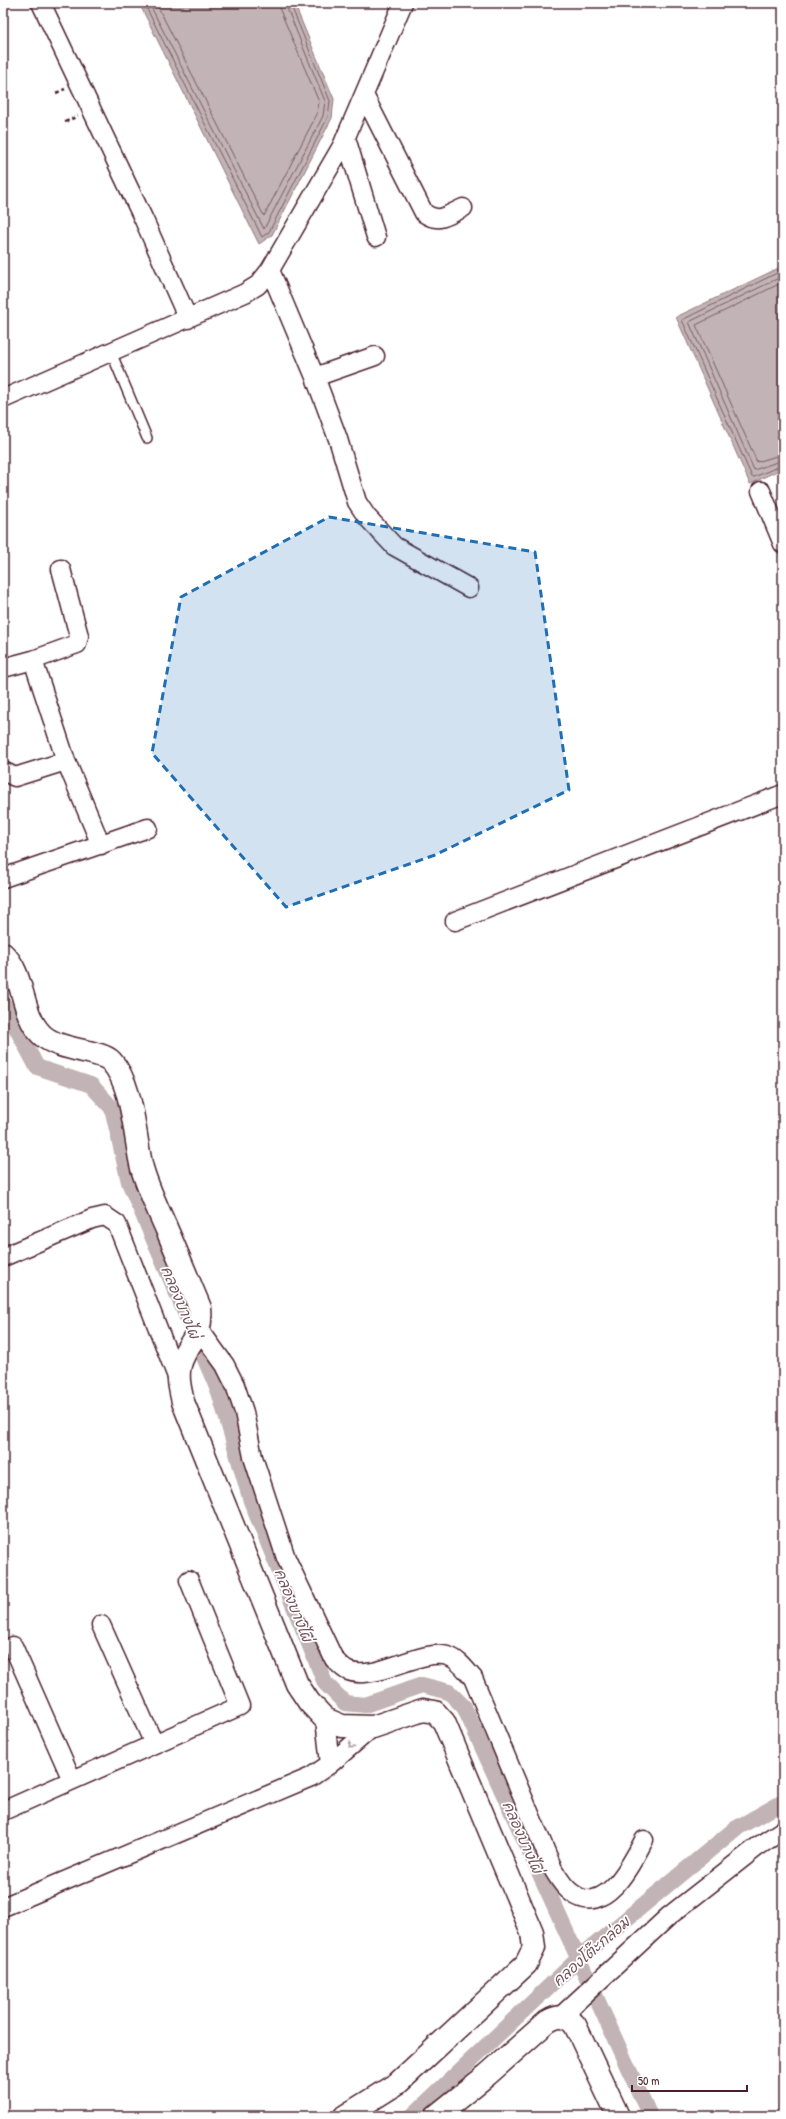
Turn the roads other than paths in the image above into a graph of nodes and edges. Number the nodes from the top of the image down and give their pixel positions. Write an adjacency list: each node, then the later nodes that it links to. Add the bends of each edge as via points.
1 (41, 3): 8 (street)
2 (403, 3): 3 (street)
3 (364, 95): 4 (street); 5 (street, via 424,213 438,220)
4 (346, 138): 6 (street); 7 (street)
5 (462, 208)
6 (376, 237)
7 (270, 270): 8 (street, via 258,285 245,293); 11 (street)
8 (188, 319): 9 (street)
9 (111, 352): 12 (street); 13 (lane)
10 (375, 356): 11 (street)
11 (315, 377): 17 (street, via 338,439 357,502 367,518 394,546)
12 (3, 399)
13 (147, 438)
14 (761, 491): 15 (street)
15 (783, 544)
16 (61, 569): 18 (street, via 79,636 77,644)
17 (469, 588)
18 (33, 660): 19 (street); 20 (street)
19 (3, 668)
20 (66, 761): 21 (street, via 15,777); 24 (street)
21 (3, 771)
22 (783, 794): 26 (street)
23 (148, 828): 24 (street)
24 (101, 845): 25 (street)
25 (3, 878)
26 (455, 921)
27 (3, 954): 29 (street, via 12,967 30,1015 41,1035 66,1047 107,1058 126,1089 142,1167 151,1194 200,1308 201,1321)
28 (3, 1257): 30 (street, via 92,1219 105,1216 117,1224)
29 (195, 1338): 30 (street, via 180,1364); 41 (street, via 225,1365 235,1385 244,1412 253,1457 286,1558 334,1660 347,1671 356,1673 435,1654 448,1656 458,1662 473,1678 553,1869 572,1894 584,1899 595,1899 604,1895 622,1877)
30 (179, 1382): 34 (street, via 183,1402 297,1684)
31 (189, 1580): 36 (street, via 240,1706)
32 (101, 1625): 36 (street)
33 (13, 1646): 38 (street)
34 (325, 1719): 35 (street, via 342,1726); 37 (street)
35 (373, 1727): 37 (street, one-way to 37); 44 (street, via 423,1710 435,1712 444,1722 532,1932 534,1948 526,1964 398,2083)
36 (154, 1744): 38 (street)
37 (330, 1764): 42 (street, via 278,1792)
38 (72, 1780): 39 (street)
39 (3, 1811)
40 (783, 1830): 43 (street, via 668,1916)
41 (644, 1840)
42 (3, 1907)
43 (567, 2010): 45 (street, via 547,2022); 46 (street, via 568,2018 575,2025)
44 (345, 2116)
45 (436, 2116)
46 (618, 2116)

